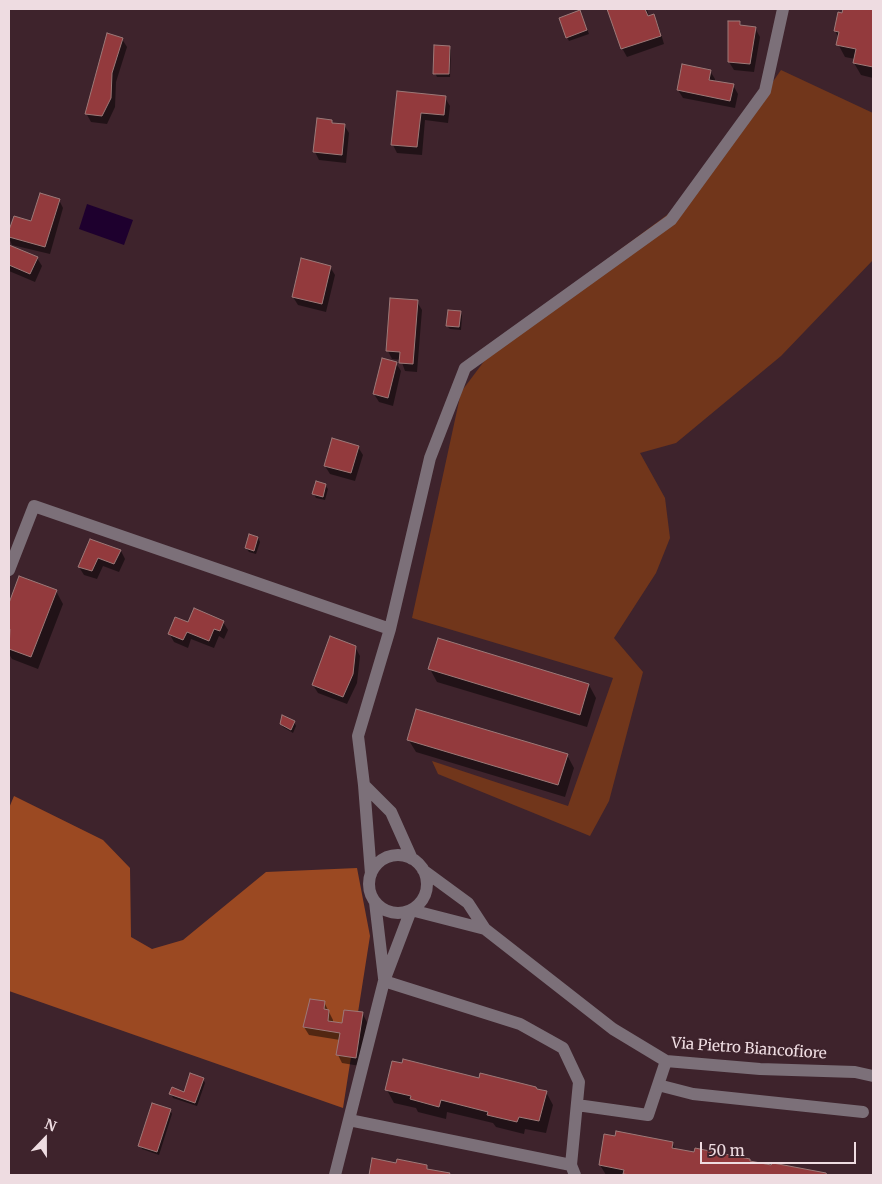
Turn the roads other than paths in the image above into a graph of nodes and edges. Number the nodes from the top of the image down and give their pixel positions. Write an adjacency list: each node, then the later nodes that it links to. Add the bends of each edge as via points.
1 (783, 9): 3 (street, via 765,91 671,220 465,368 430,458)
2 (9, 570): 3 (street, via 34,506)
3 (390, 629): 4 (street, via 358,736)
4 (364, 785): 5 (street, via 390,812); 7 (street)
5 (412, 860): 6 (street); 7 (street, via 403,856 384,859)
6 (423, 870): 9 (street, via 426,879 424,897); 10 (street, via 468,903)
7 (371, 874): 8 (street, via 370,888)
8 (375, 902): 9 (street, via 396,913); 11 (street)
9 (411, 910): 10 (street); 11 (street)
10 (485, 929): 12 (street, Via Pietro Biancofiore, via 613,1029)
11 (384, 981): 15 (street, via 520,1024 564,1048 579,1082); 17 (street)
12 (666, 1061): 13 (street, Via Pietro Biancofiore, via 855,1072); 14 (street)
13 (873, 1076)
14 (658, 1085): 15 (street, via 648,1115); 16 (street, via 693,1094)
15 (577, 1105): 18 (street)
16 (862, 1112)
17 (350, 1120): 18 (street); 19 (street)
18 (573, 1170)
19 (335, 1175)

